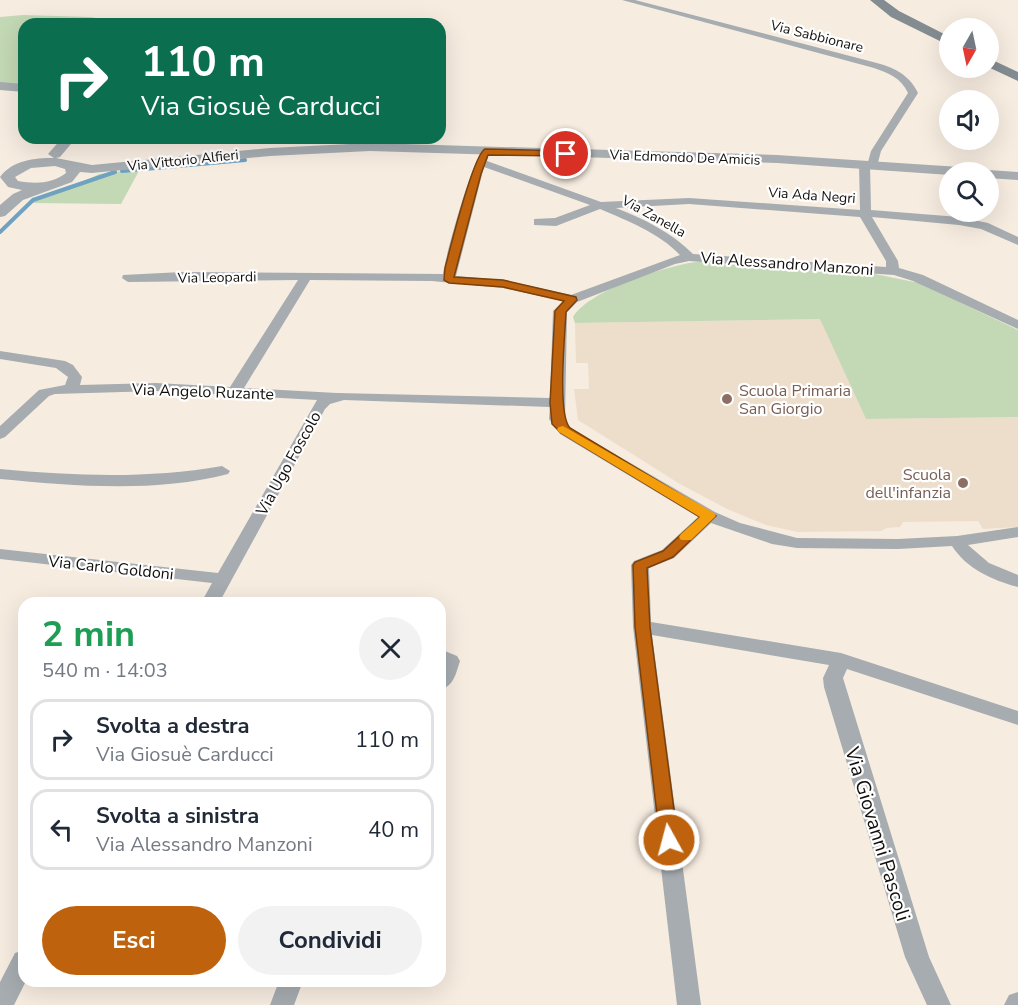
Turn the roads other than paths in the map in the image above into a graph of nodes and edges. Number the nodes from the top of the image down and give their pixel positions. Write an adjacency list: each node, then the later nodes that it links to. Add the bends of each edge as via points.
1 (626, 0): 13 (street, Via Sabbionare, via 898,74 910,84 913,93)
2 (876, 0): 3 (main road)
3 (939, 36)
4 (999, 68): 5 (main road)
5 (1018, 77)
6 (0, 86): 7 (street)
7 (18, 88)
8 (68, 144): 14 (street)
9 (314, 144): 11 (street, Via Edmondo De Amicis); 14 (street, Via Vittorio Alfieri, via 92,169)
10 (367, 144): 11 (street, Via Edmondo De Amicis)
11 (395, 148): 12 (street, Via Edmondo De Amicis)
12 (483, 157): 13 (street, Via Edmondo De Amicis); 19 (street, Via Zanella); 28 (street)
13 (868, 164): 15 (street, Via Edmondo De Amicis); 21 (street)
14 (64, 166): 18 (street, via 36,163); 18 (street, Via Vittorio Alfieri, via 44,186)
15 (939, 169)
16 (999, 175): 17 (street)
17 (1018, 176)
18 (8, 182): 20 (street)
19 (601, 205): 21 (street, Via Ada Negri, via 689,201); 22 (street, Via Zanella, via 556,222); 24 (street, Via Zanella, via 664,236)
20 (0, 213)
21 (865, 213): 23 (street, Via Ada Negri, via 973,223); 25 (street, via 892,261)
22 (538, 222)
23 (1018, 241)
24 (689, 257): 25 (street, Via Alessandro Manzoni); 29 (street, Via Alessandro Manzoni)
25 (893, 271): 30 (street, Via Alessandro Manzoni, via 918,278)
26 (128, 278): 27 (street, Via Leopardi)
27 (305, 280): 28 (street, Via Leopardi); 33 (street)
28 (449, 280): 29 (street, via 503,284)
29 (572, 300): 35 (street, via 560,311)
30 (1018, 325)
31 (0, 355): 32 (street, via 60,364 75,377)
32 (71, 389): 33 (street, Via Angelo Ruzante); 36 (street, Via Angelo Ruzante, via 44,393)
33 (235, 390): 34 (street, Via Angelo Ruzante)
34 (335, 397): 35 (street, Via Ugo Foscolo); 43 (street, Via Ugo Foscolo, via 319,407)
35 (556, 403): 39 (street, via 558,424 565,431)
36 (0, 434)
37 (222, 471): 38 (street, via 128,481)
38 (0, 474)
39 (709, 516): 41 (street, via 757,535 797,543); 46 (street, via 668,554 640,565)
40 (1016, 532): 41 (street)
41 (957, 541): 44 (street, via 976,564)
42 (0, 555): 43 (street, Via Carlo Goldoni)
43 (223, 579): 45 (street, Via Ugo Foscolo)
44 (1018, 581)
45 (213, 597)
46 (642, 627): 48 (street); 55 (street)
47 (446, 659): 49 (street, via 450,661)
48 (841, 660): 50 (street); 56 (street, Via Giovanni Pascoli, via 833,678 834,687 917,957)
49 (446, 674)
50 (1018, 718)
51 (18, 972): 53 (street)
52 (289, 987): 54 (street)
53 (1, 1005)
54 (282, 1005)
55 (689, 1005)
56 (939, 1005)

